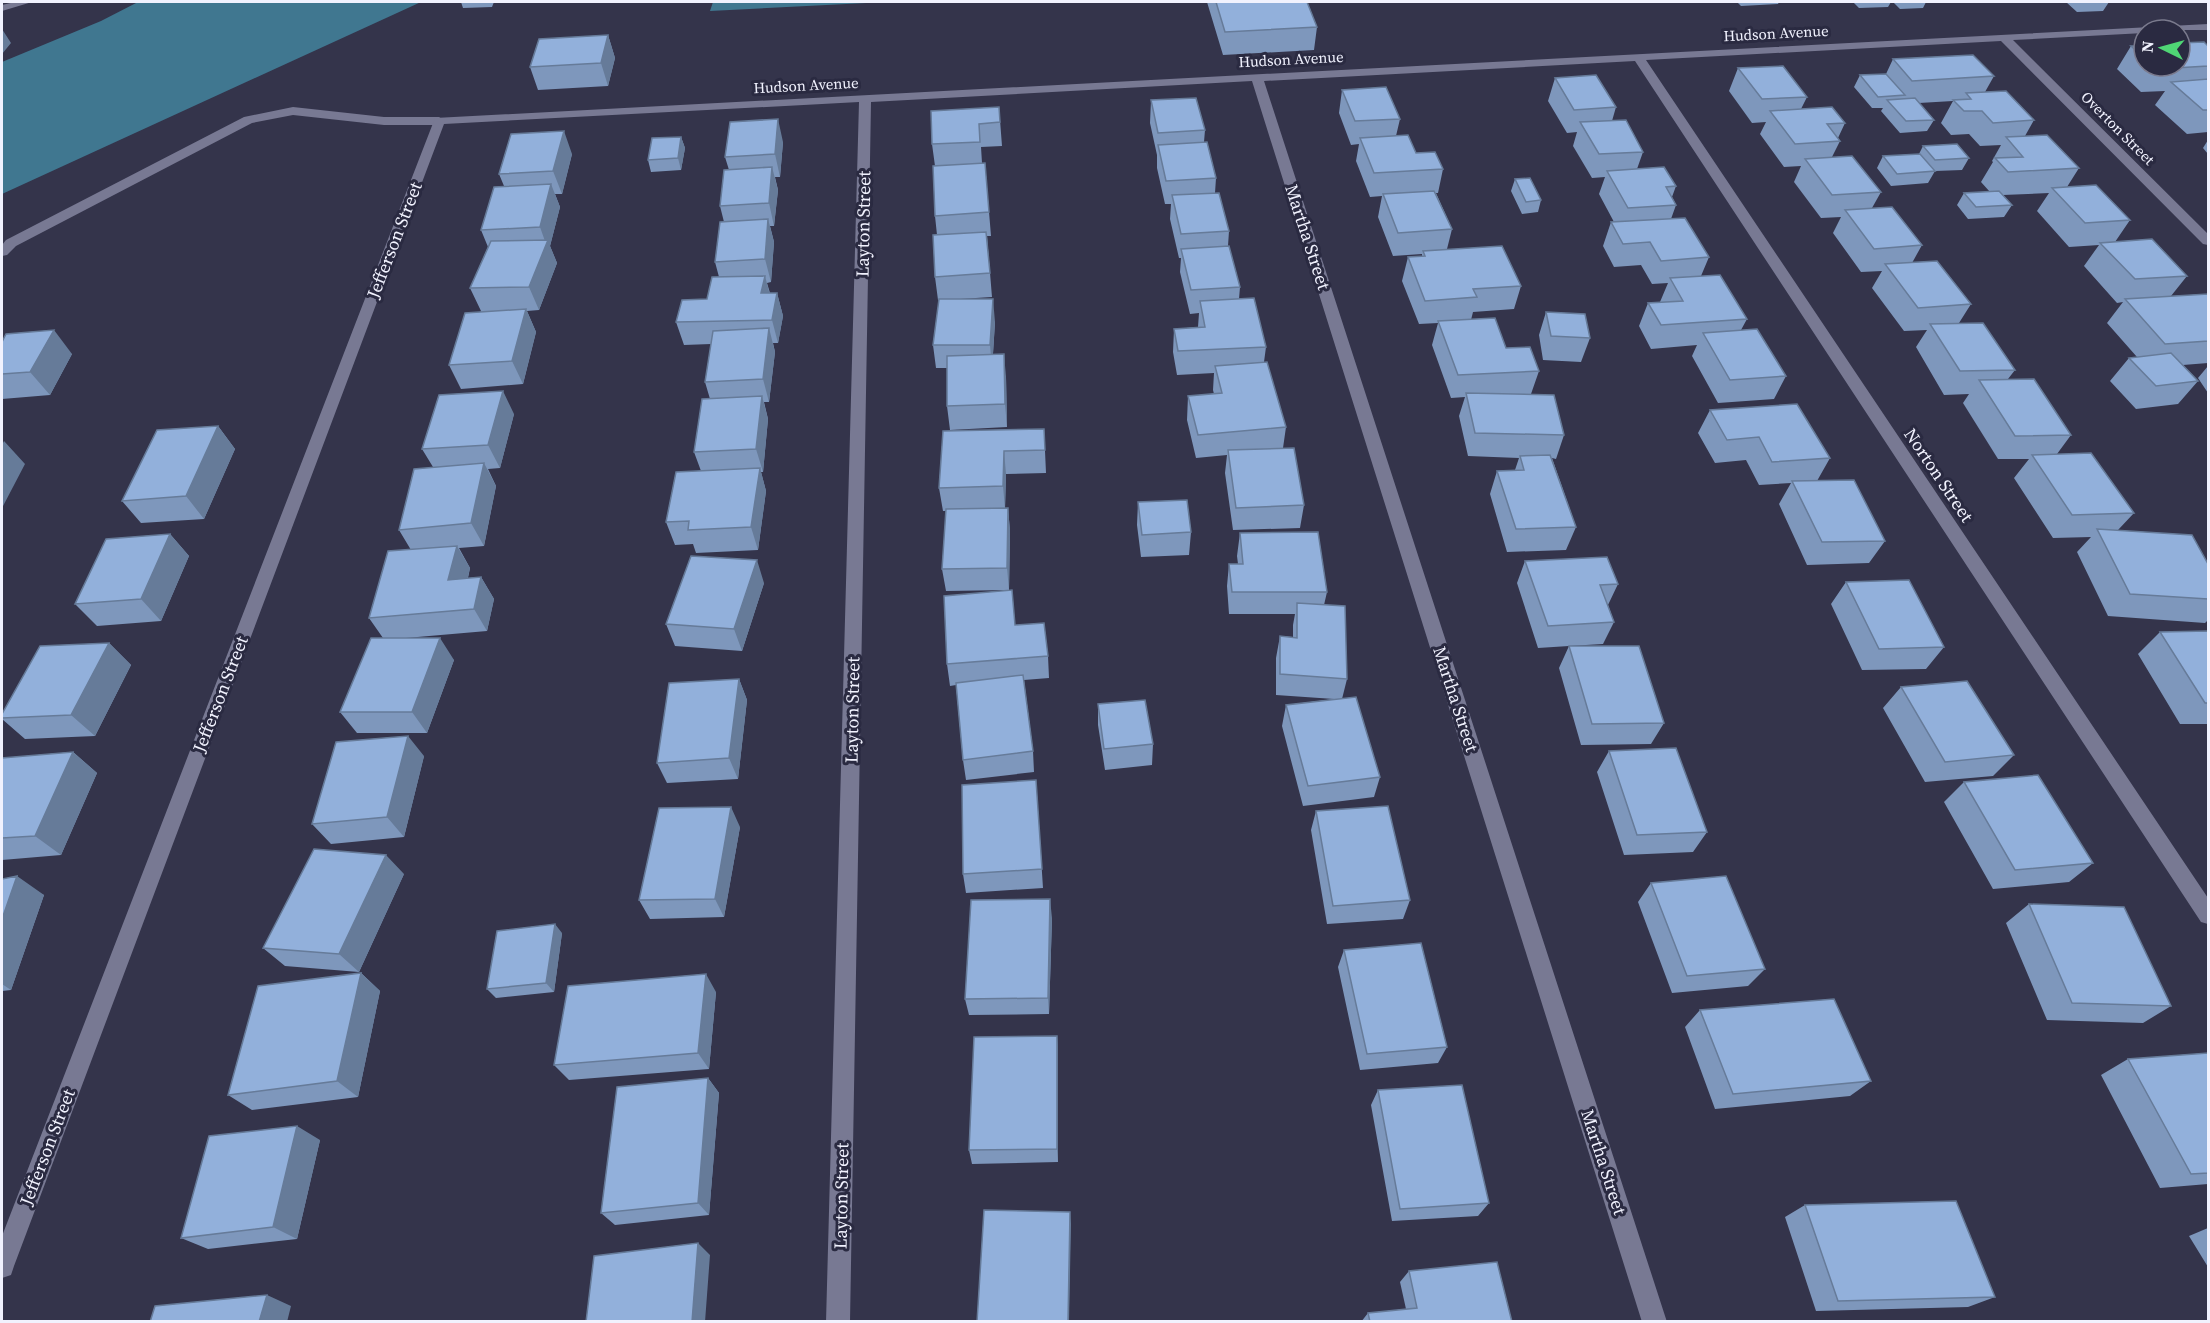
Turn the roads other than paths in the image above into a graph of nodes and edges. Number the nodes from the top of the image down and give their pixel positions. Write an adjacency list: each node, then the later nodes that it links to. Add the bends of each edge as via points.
1 (26, 2): 2 (street)
2 (2, 9)
3 (2208, 27): 4 (street)
4 (2192, 28)
5 (2132, 31): 6 (street, Hudson Avenue)
6 (2004, 38): 7 (street, Hudson Avenue); 11 (street, Overton Street)
7 (1638, 57): 8 (street, Hudson Avenue); 13 (street, Norton Street)
8 (1257, 77): 9 (street, Hudson Avenue); 16 (street, Martha Street)
9 (866, 98): 10 (street, Hudson Avenue); 15 (street, Layton Street)
10 (439, 121): 12 (street, Hudson Avenue, via 384,121 293,111 248,120 10,243); 14 (street, Jefferson Street)
11 (2208, 241)
12 (2, 252)
13 (2208, 915)
14 (2, 1266)
15 (838, 1322)
16 (1655, 1322)

